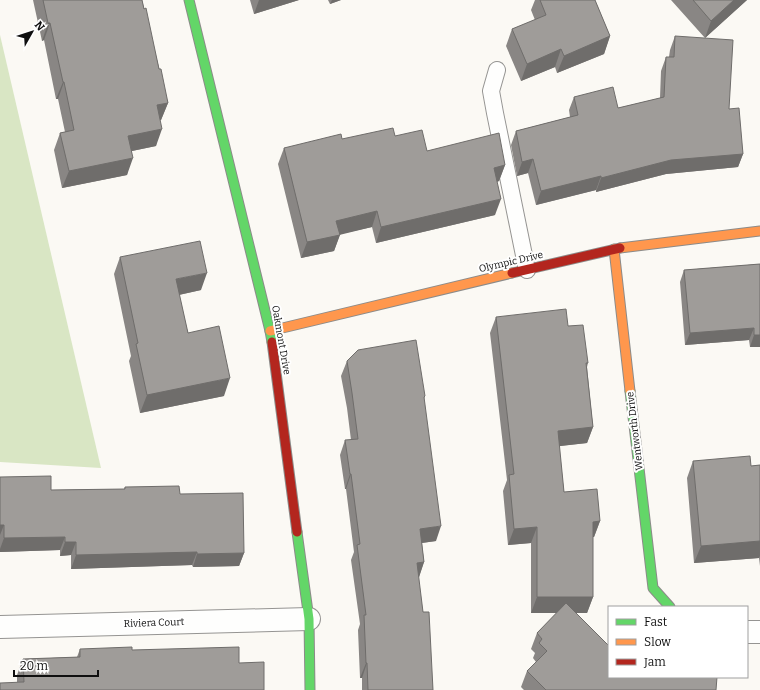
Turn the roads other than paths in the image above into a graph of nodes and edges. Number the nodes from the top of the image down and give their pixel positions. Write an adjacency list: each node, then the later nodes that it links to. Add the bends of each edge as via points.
1 (189, 0): 6 (street, Oakmont Drive)
2 (497, 70): 5 (lane, via 491,91 493,105)
3 (760, 230): 4 (street, Olympic Drive)
4 (614, 249): 5 (street, Olympic Drive); 7 (street, Wentworth Drive, via 653,588)
5 (527, 270): 6 (street, Olympic Drive)
6 (270, 331): 8 (street, Oakmont Drive)
7 (669, 606)
8 (308, 619): 9 (street, Riviera Court); 12 (street, Oakmont Drive)
9 (0, 627)
10 (748, 632): 11 (street)
11 (760, 632)
12 (310, 690)

